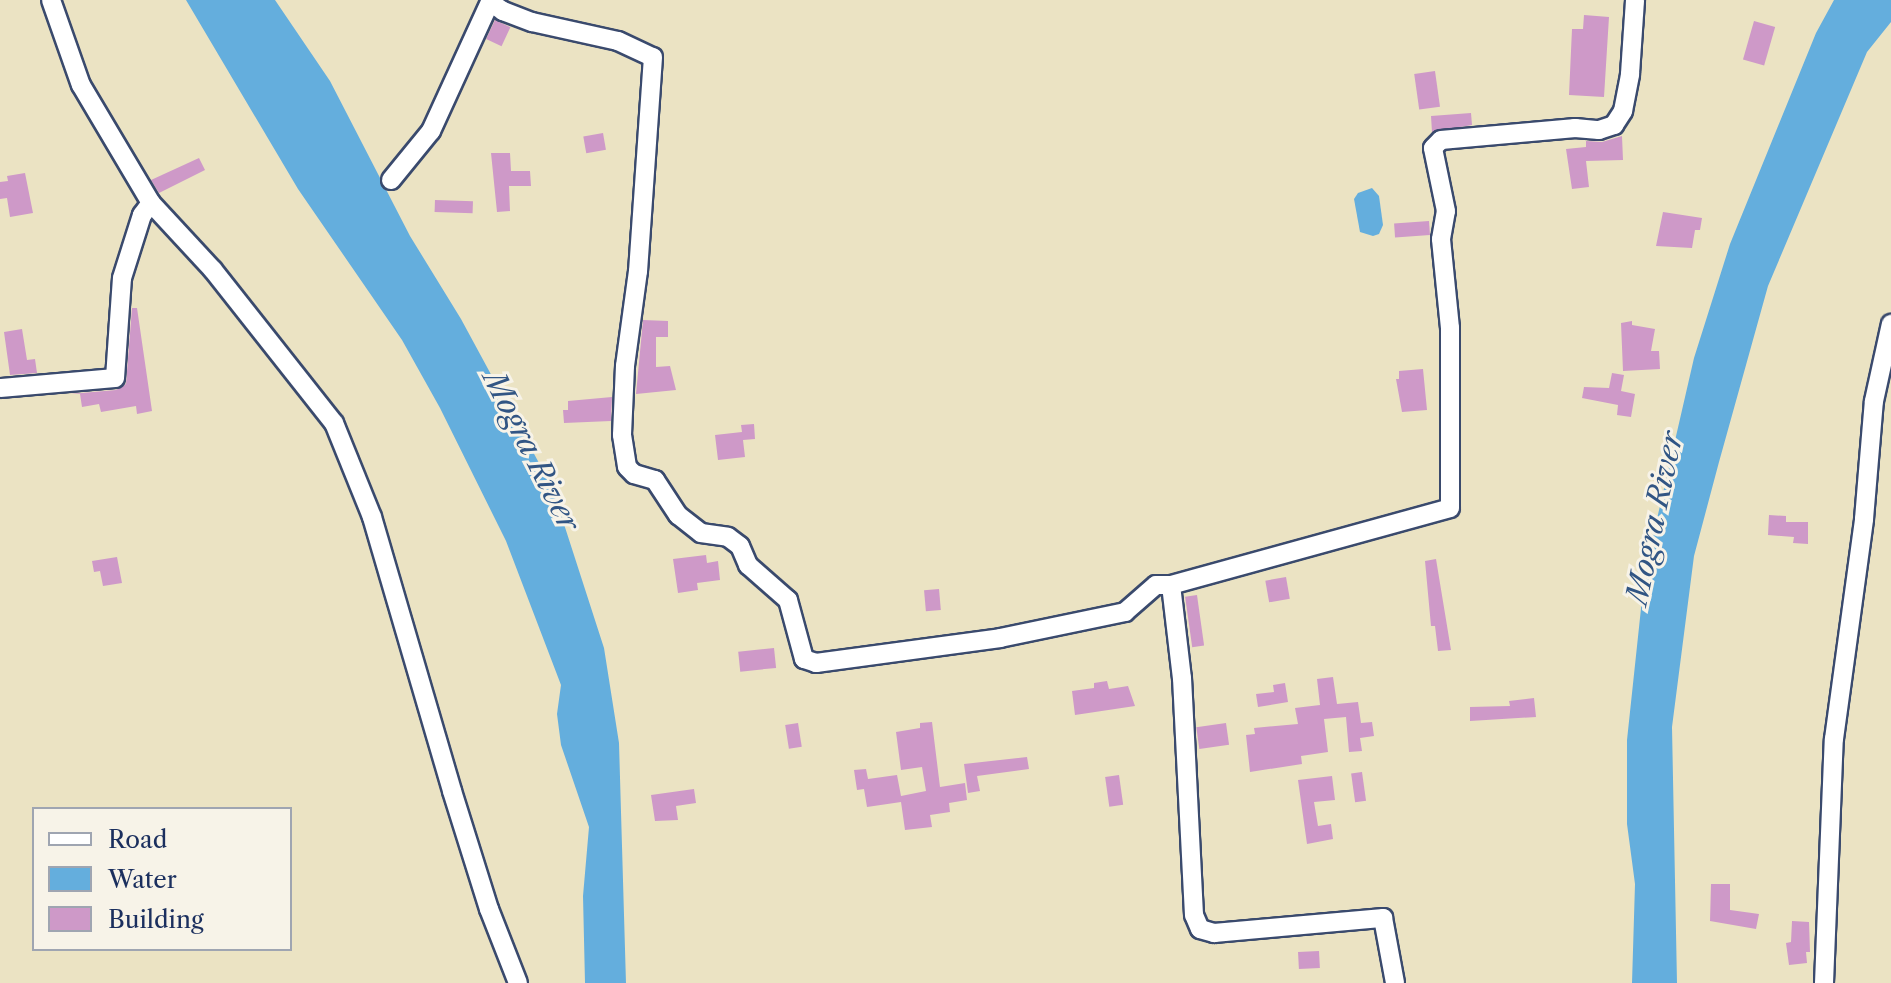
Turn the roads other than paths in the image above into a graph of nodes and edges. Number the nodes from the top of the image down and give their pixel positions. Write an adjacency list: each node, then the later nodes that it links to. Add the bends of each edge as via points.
1 (51, 0): 5 (street, via 81,85)
2 (1635, 0): 8 (street, via 1630,74 1623,111 1614,125 1441,140 1433,148 1446,211 1441,239 1450,328 1450,508)
3 (491, 1): 4 (street, via 431,131); 8 (street, via 532,22 618,41 653,57 638,271 625,366 622,435 627,467 655,480 678,515 701,533 728,537 740,546 748,565 788,600 804,659 832,662 1064,626 1125,612 1156,585)
4 (391, 180)
5 (151, 203): 7 (street, via 142,215 122,278 115,378); 9 (street, via 213,270 334,423 372,517 452,791)
6 (1891, 324): 11 (street, via 1874,401 1834,739)
7 (0, 388)
8 (1171, 585): 10 (street, via 1182,678 1194,915 1200,929 1214,933 1383,918)
9 (518, 983)
10 (1395, 983)
11 (1824, 983)

